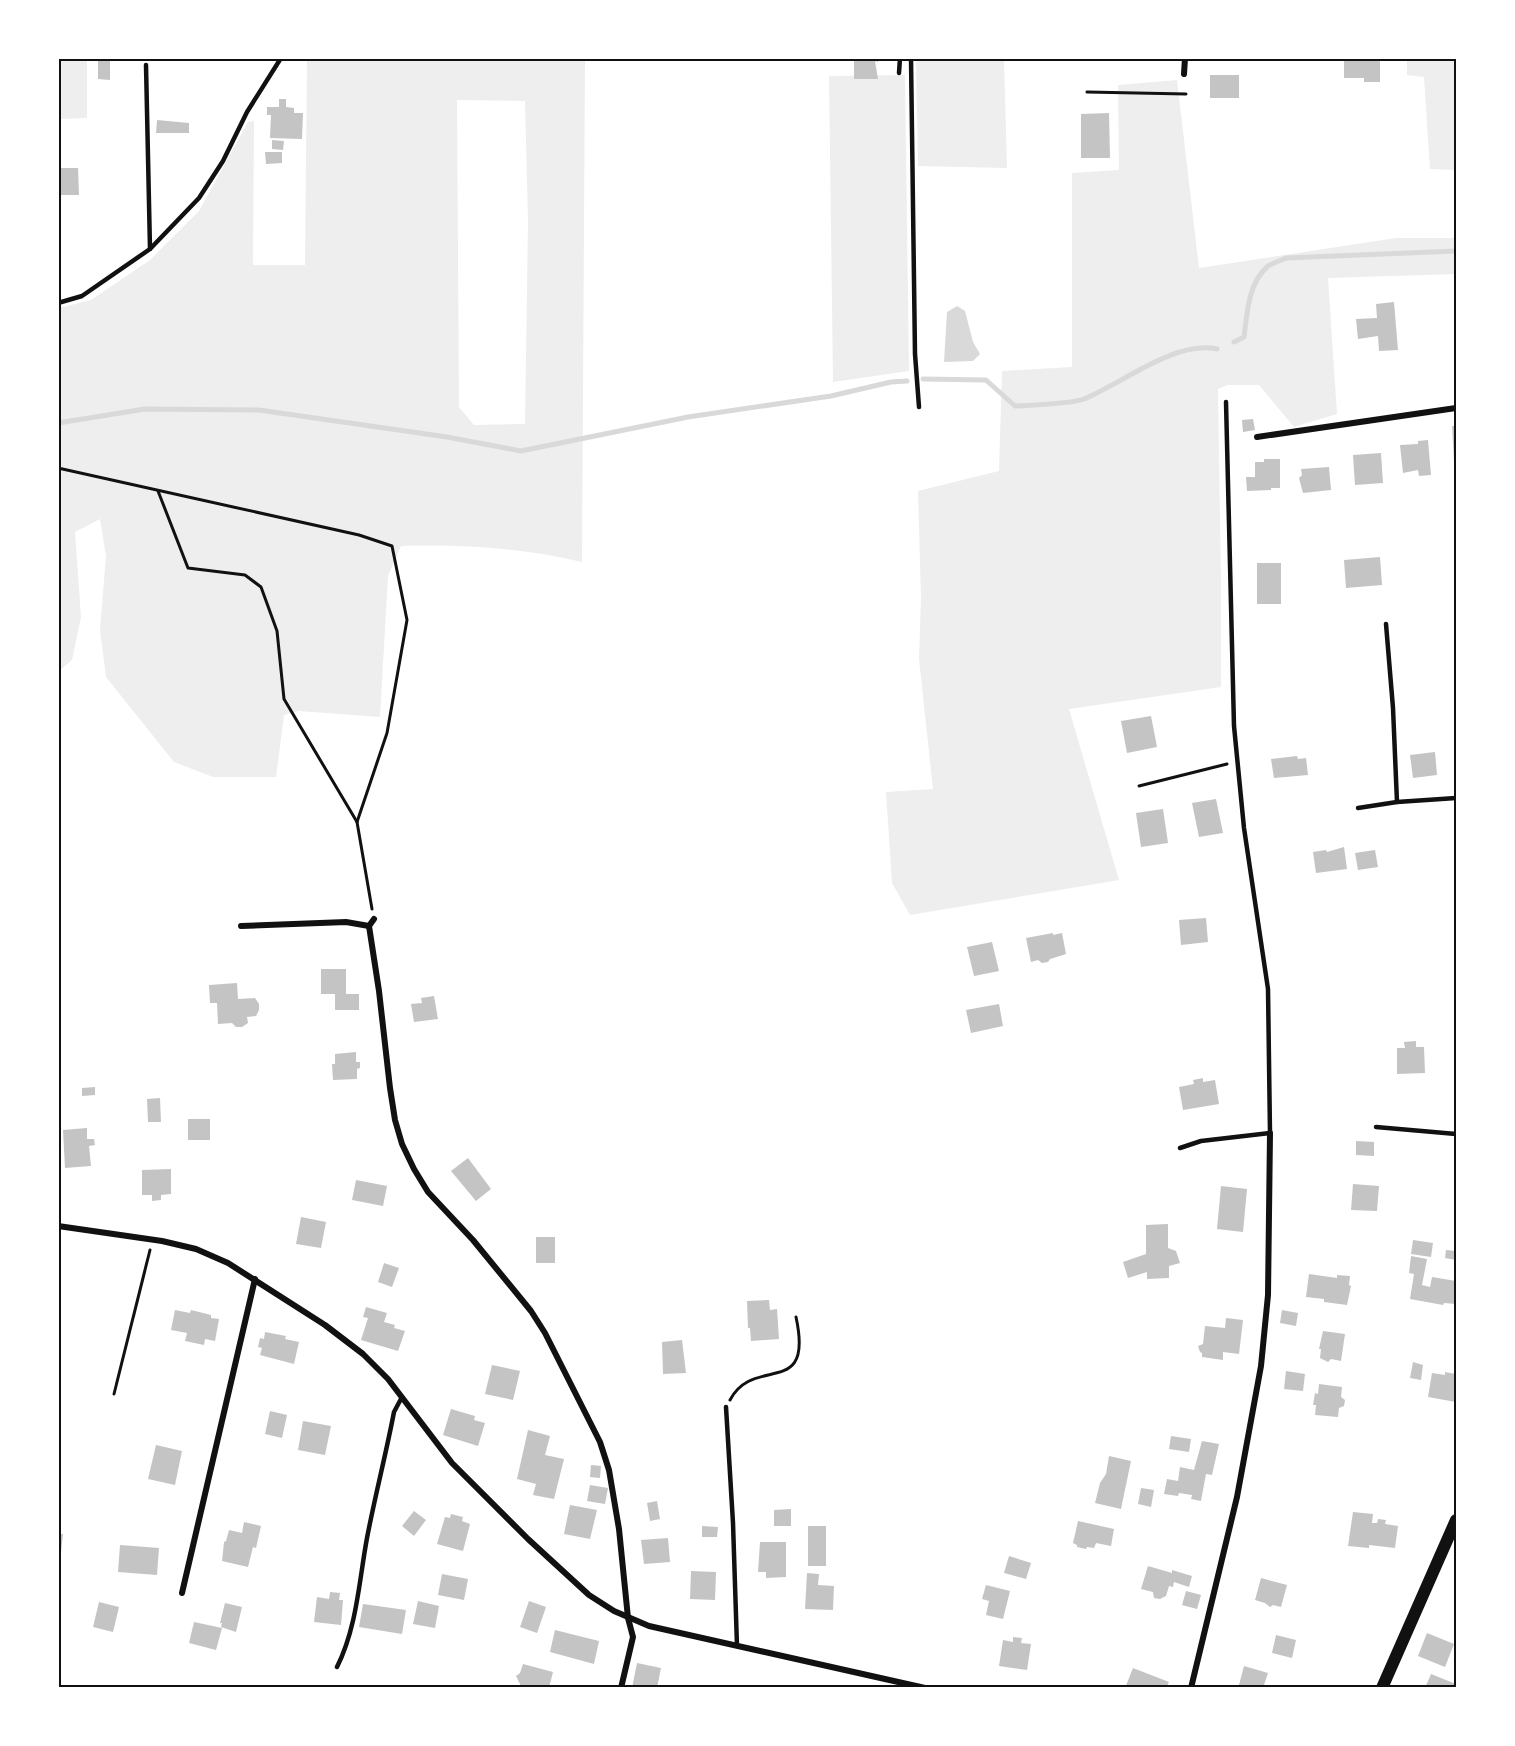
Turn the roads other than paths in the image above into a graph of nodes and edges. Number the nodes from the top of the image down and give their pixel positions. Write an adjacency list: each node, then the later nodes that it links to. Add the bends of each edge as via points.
1 (281, 58): 8 (lane, via 200,198)
2 (900, 58): 6 (lane)
3 (911, 58): 11 (lane, via 915,354)
4 (1185, 58): 7 (street)
5 (146, 65): 8 (lane)
6 (899, 73)
7 (1184, 74)
8 (150, 249): 9 (lane, via 82,296)
9 (58, 303)
10 (1227, 402): 22 (lane, via 1234,726 1244,828 1268,989)
11 (920, 407)
12 (1456, 408): 13 (street)
13 (1257, 437)
14 (1386, 624): 16 (lane)
15 (1456, 798): 16 (lane)
16 (1397, 802): 17 (lane)
17 (1358, 808)
18 (374, 919): 20 (street)
19 (241, 926): 20 (street, via 346,922)
20 (369, 926): 31 (street, via 392,1099 402,1144 428,1192 480,1247 531,1311 600,1442 619,1529)
21 (1376, 1127): 23 (lane)
22 (1270, 1133): 24 (lane, via 1201,1141); 36 (street, via 1268,1295 1262,1366 1238,1497)
23 (1456, 1134)
24 (1180, 1148)
25 (58, 1226): 26 (street, via 152,1239 196,1250)
26 (255, 1279): 27 (street, via 363,1354); 30 (street)
27 (402, 1397): 31 (street, via 452,1463 494,1507 589,1595); 33 (lane, via 394,1412 353,1623)
28 (726, 1407): 32 (lane)
29 (1456, 1520): 37 (main road)
30 (182, 1593)
31 (628, 1618): 32 (street); 34 (street, via 633,1636)
32 (737, 1646): 35 (street)
33 (337, 1667)
34 (621, 1688)
35 (926, 1688)
36 (1191, 1688)
37 (1382, 1688)

